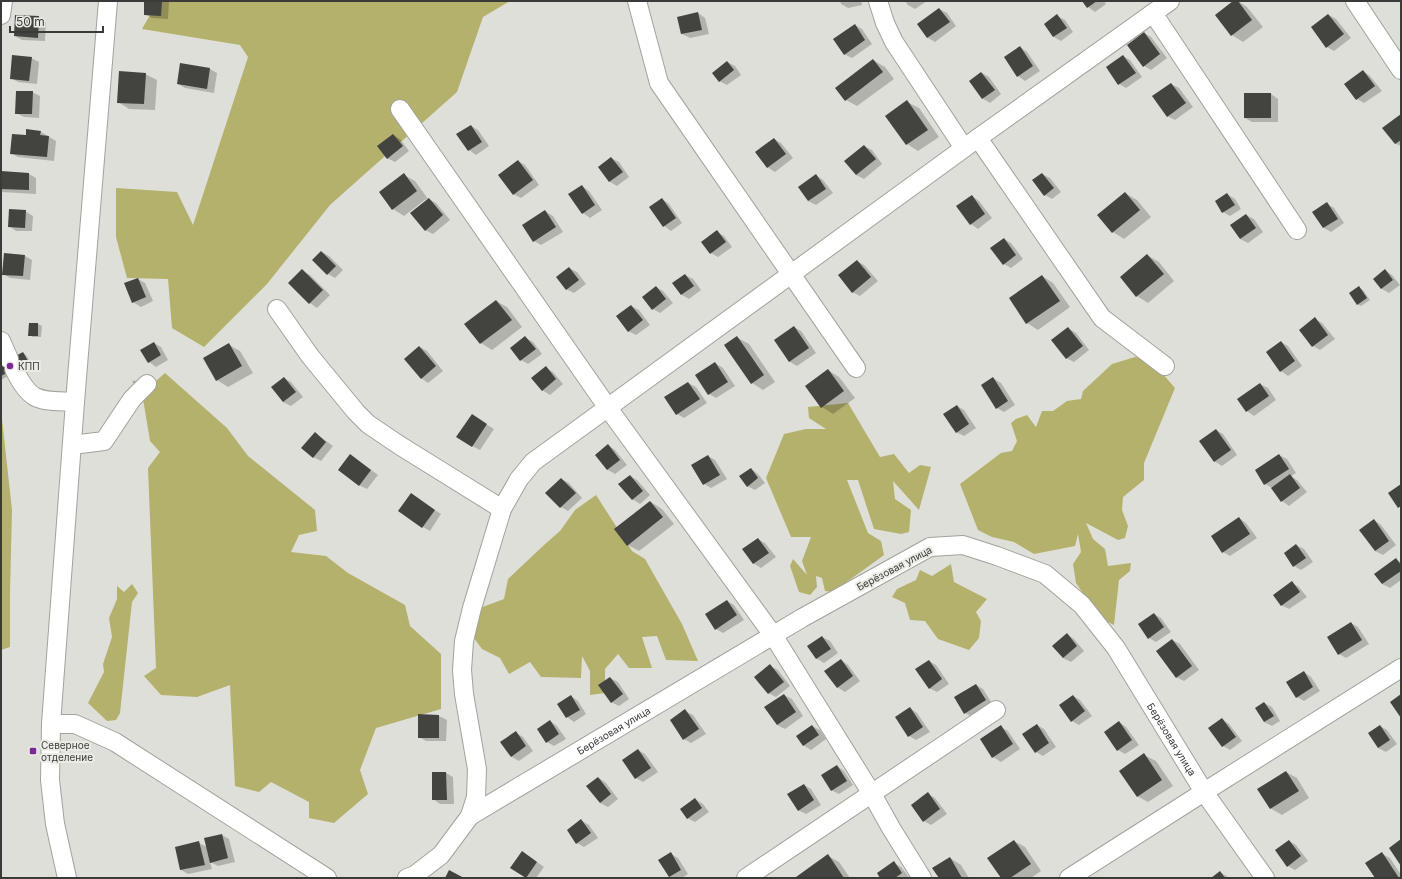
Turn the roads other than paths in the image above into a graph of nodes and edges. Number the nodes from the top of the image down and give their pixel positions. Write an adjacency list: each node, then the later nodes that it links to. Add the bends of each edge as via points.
1 (3, 1): 8 (street)
2 (108, 1): 19 (street)
3 (636, 1): 13 (street, via 659,83)
4 (878, 1): 11 (street, via 894,42)
5 (1170, 1): 7 (street)
6 (1355, 1): 9 (street)
7 (1153, 13): 11 (street); 12 (street)
8 (1, 16)
9 (1401, 70)
10 (400, 109): 20 (street)
11 (971, 143): 13 (street); 16 (street, via 1102,318)
12 (1297, 230)
13 (791, 275): 17 (street); 20 (street)
14 (277, 309): 22 (street, via 310,356 368,424)
15 (1, 341): 19 (street, via 22,386 30,395 44,400)
16 (1165, 366)
17 (856, 368)
18 (147, 384): 21 (street, via 132,399 104,440)
19 (75, 402): 21 (street)
20 (608, 408): 22 (street, via 533,462); 23 (street)
21 (72, 445): 26 (street)
22 (502, 509): 29 (street, via 464,641 464,694 477,769 476,797)
23 (773, 635): 27 (street, Берёзовая улица, via 930,547 963,545 997,556 1045,574 1082,605 1116,648); 28 (street); 29 (street, Берёзовая улица)
24 (1401, 668): 27 (street)
25 (996, 710): 28 (street)
26 (51, 724): 30 (street, via 50,780 55,824); 31 (street, via 75,724 115,742)
27 (1204, 792): 35 (street); 36 (street, Берёзовая улица)
28 (872, 794): 33 (street); 34 (street)
29 (470, 816): 32 (street, via 441,855)
30 (67, 878)
31 (327, 878)
32 (407, 878)
33 (746, 878)
34 (922, 878)
35 (1069, 878)
36 (1265, 878)

